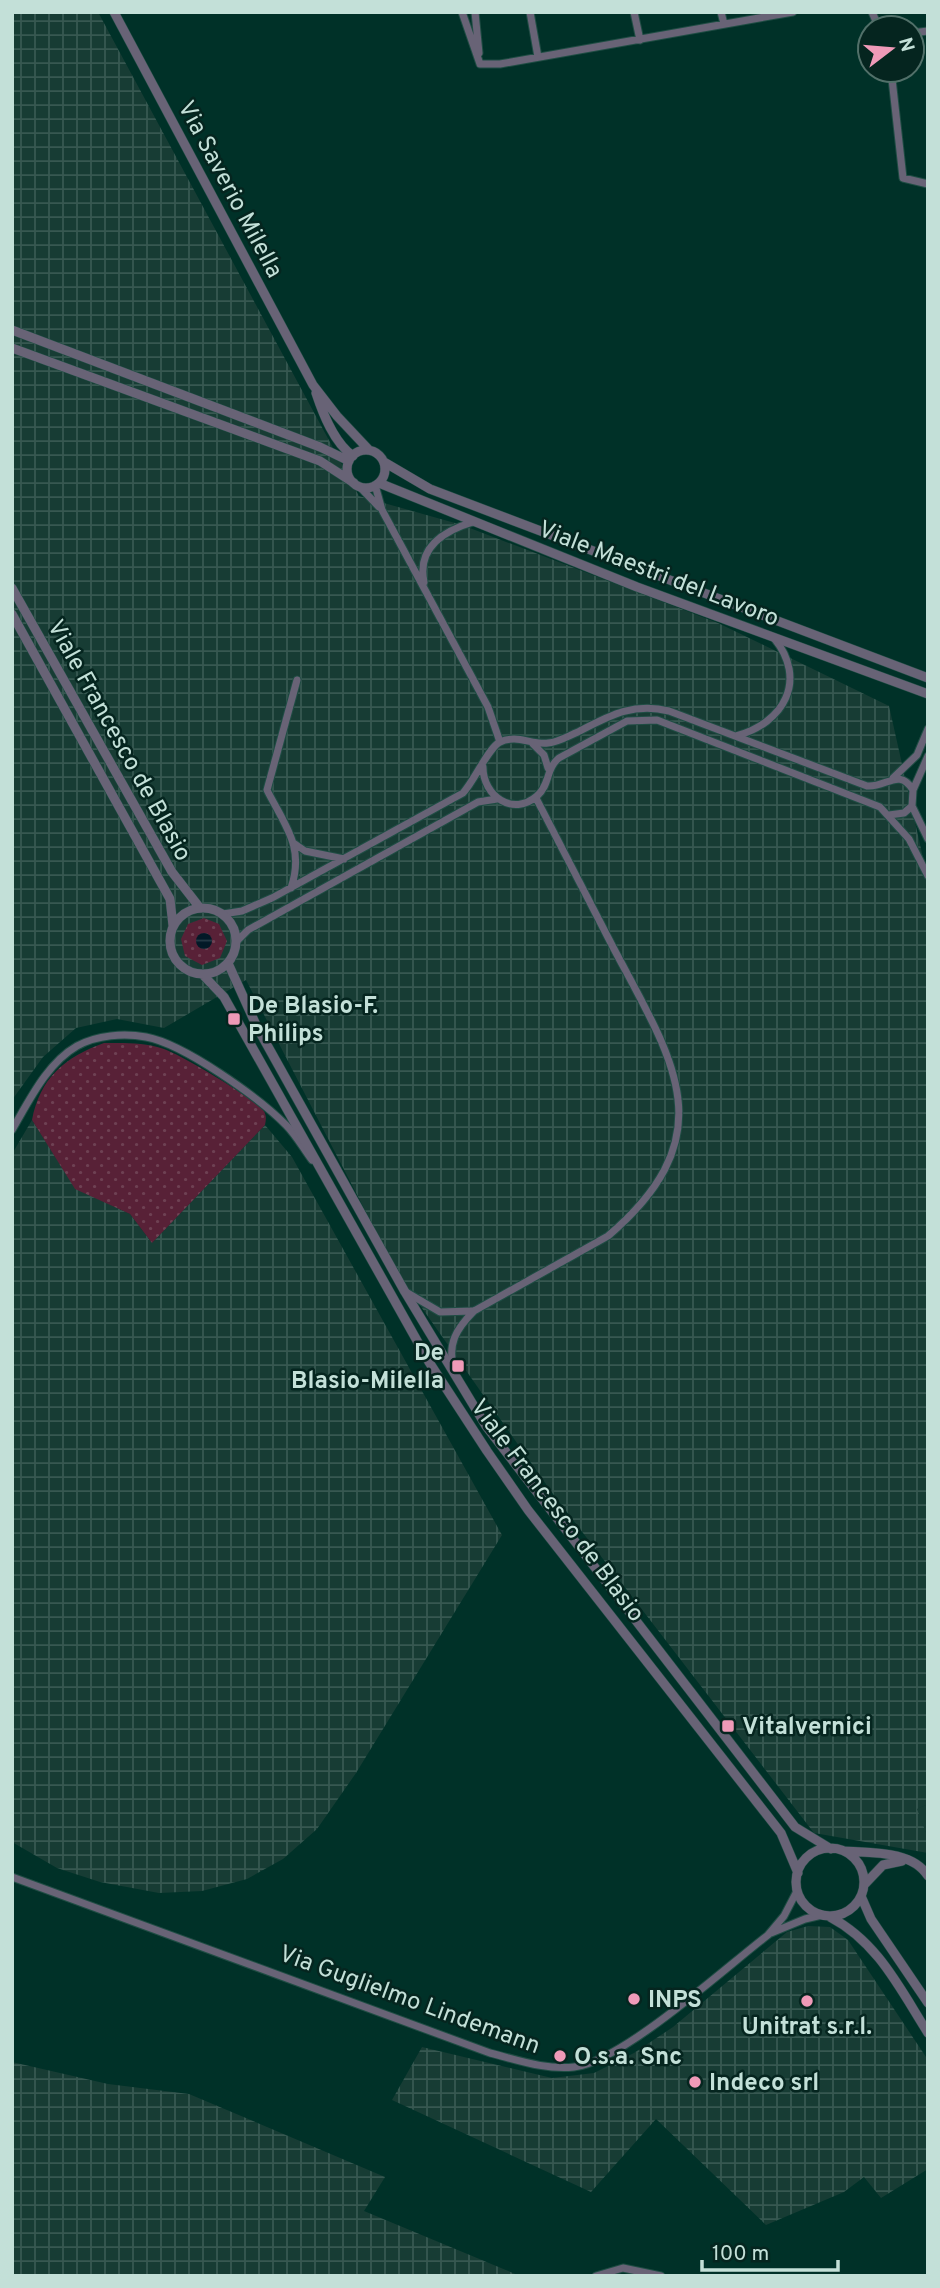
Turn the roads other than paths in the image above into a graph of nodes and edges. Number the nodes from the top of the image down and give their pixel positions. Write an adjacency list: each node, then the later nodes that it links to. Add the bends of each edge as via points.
1 (114, 12): 16 (street, Via Saverio Milella)
2 (461, 12): 11 (street)
3 (475, 12): 11 (street)
4 (530, 12): 10 (street)
5 (634, 12): 9 (street)
6 (721, 12): 8 (street)
7 (793, 12): 8 (street)
8 (724, 24): 9 (street)
9 (640, 40): 10 (street)
10 (538, 57): 11 (street)
11 (480, 64)
12 (893, 84): 13 (street, via 903,178)
13 (928, 184)
14 (12, 330): 18 (street)
15 (12, 348): 20 (street, via 320,461)
16 (313, 385): 17 (street, Via Saverio Milella); 18 (street, Via Saverio Milella)
17 (369, 450): 18 (street); 19 (street)
18 (351, 459): 20 (street, via 348,473)
19 (384, 462): 21 (street, via 385,473); 28 (street, Viale Maestri del Lavoro, via 430,489)
20 (356, 484): 21 (street); 22 (street)
21 (377, 484): 22 (street); 23 (street, Viale Maestri del Lavoro)
22 (382, 510): 25 (street)
23 (472, 522): 25 (street, via 441,535 432,544 421,571); 27 (street, Viale Maestri del Lavoro)
24 (12, 588): 51 (street, Viale Francesco de Blasio, via 172,872)
25 (425, 590): 33 (street, via 488,708)
26 (12, 614): 53 (street, Viale Francesco de Blasio, via 170,900)
27 (774, 637): 30 (street, Viale Maestri del Lavoro); 32 (street, via 787,654 791,670 784,702 764,725)
28 (928, 678)
29 (297, 680): 47 (street, via 267,790)
30 (928, 694)
31 (928, 730): 38 (street, via 917,755)
32 (735, 736): 34 (street, via 669,712 640,707 614,713 560,741); 39 (street, via 867,786)
33 (500, 742): 34 (street); 36 (street)
34 (531, 742): 37 (street, via 544,755)
35 (928, 756): 40 (street)
36 (483, 767): 42 (street, via 485,785); 48 (street, via 463,793)
37 (549, 772): 41 (street); 44 (street, via 558,758 614,726 657,720)
38 (892, 778): 39 (street); 40 (street, via 905,780)
39 (882, 783): 44 (street, via 876,795)
40 (913, 790): 43 (street)
41 (536, 798): 42 (street, via 517,805); 60 (street, via 666,1045 679,1092 677,1133 655,1187 624,1222 608,1236)
42 (498, 799): 54 (street, via 478,802 258,924)
43 (912, 806): 45 (street, via 900,815); 46 (street)
44 (880, 807): 45 (street)
45 (889, 815): 49 (street, via 909,839)
46 (928, 839)
47 (295, 844): 48 (street, via 305,851); 50 (street, via 296,873)
48 (346, 860): 50 (street)
49 (928, 876)
50 (291, 889): 52 (street, via 242,912)
51 (200, 908): 52 (street); 53 (street, via 180,917)
52 (223, 914): 54 (street)
53 (173, 926): 56 (street, via 172,954 185,969)
54 (236, 942): 55 (street)
55 (228, 963): 56 (street); 59 (street, Viale Francesco de Blasio, via 257,1027)
56 (203, 975): 58 (street, Viale Francesco de Blasio, via 224,997)
57 (12, 1130): 58 (street, via 54,1065 77,1046 103,1037 145,1036 166,1042 261,1103 288,1127)
58 (332, 1188): 65 (street, Viale Francesco de Blasio, via 429,1362 487,1451 781,1833)
59 (405, 1292): 60 (street, via 440,1312); 61 (street, Viale Francesco de Blasio)
60 (474, 1311): 61 (street, via 452,1340)
61 (457, 1381): 62 (street, Viale Francesco de Blasio, via 522,1477 795,1827)
62 (831, 1849): 63 (street); 65 (street, via 810,1855)
63 (842, 1851): 64 (street); 68 (street, via 858,1863)
64 (909, 1860): 66 (street); 68 (street, via 883,1865)
65 (797, 1873): 69 (street)
66 (928, 1876)
67 (12, 1877): 72 (street, Via Guglielmo Lindemann, via 490,2053 545,2067 577,2067 606,2058)
68 (864, 1885): 70 (street)
69 (797, 1891): 71 (street, via 811,1910); 72 (street, Via Guglielmo Lindemann)
70 (861, 1896): 71 (street, via 848,1911); 73 (street, via 871,1919)
71 (825, 1916): 72 (street, Via Guglielmo Lindemann); 74 (street, via 865,1939)
72 (768, 1935)
73 (928, 2003)
74 (928, 2033)
75 (596, 2276): 76 (street, via 623,2268)
76 (661, 2276)

